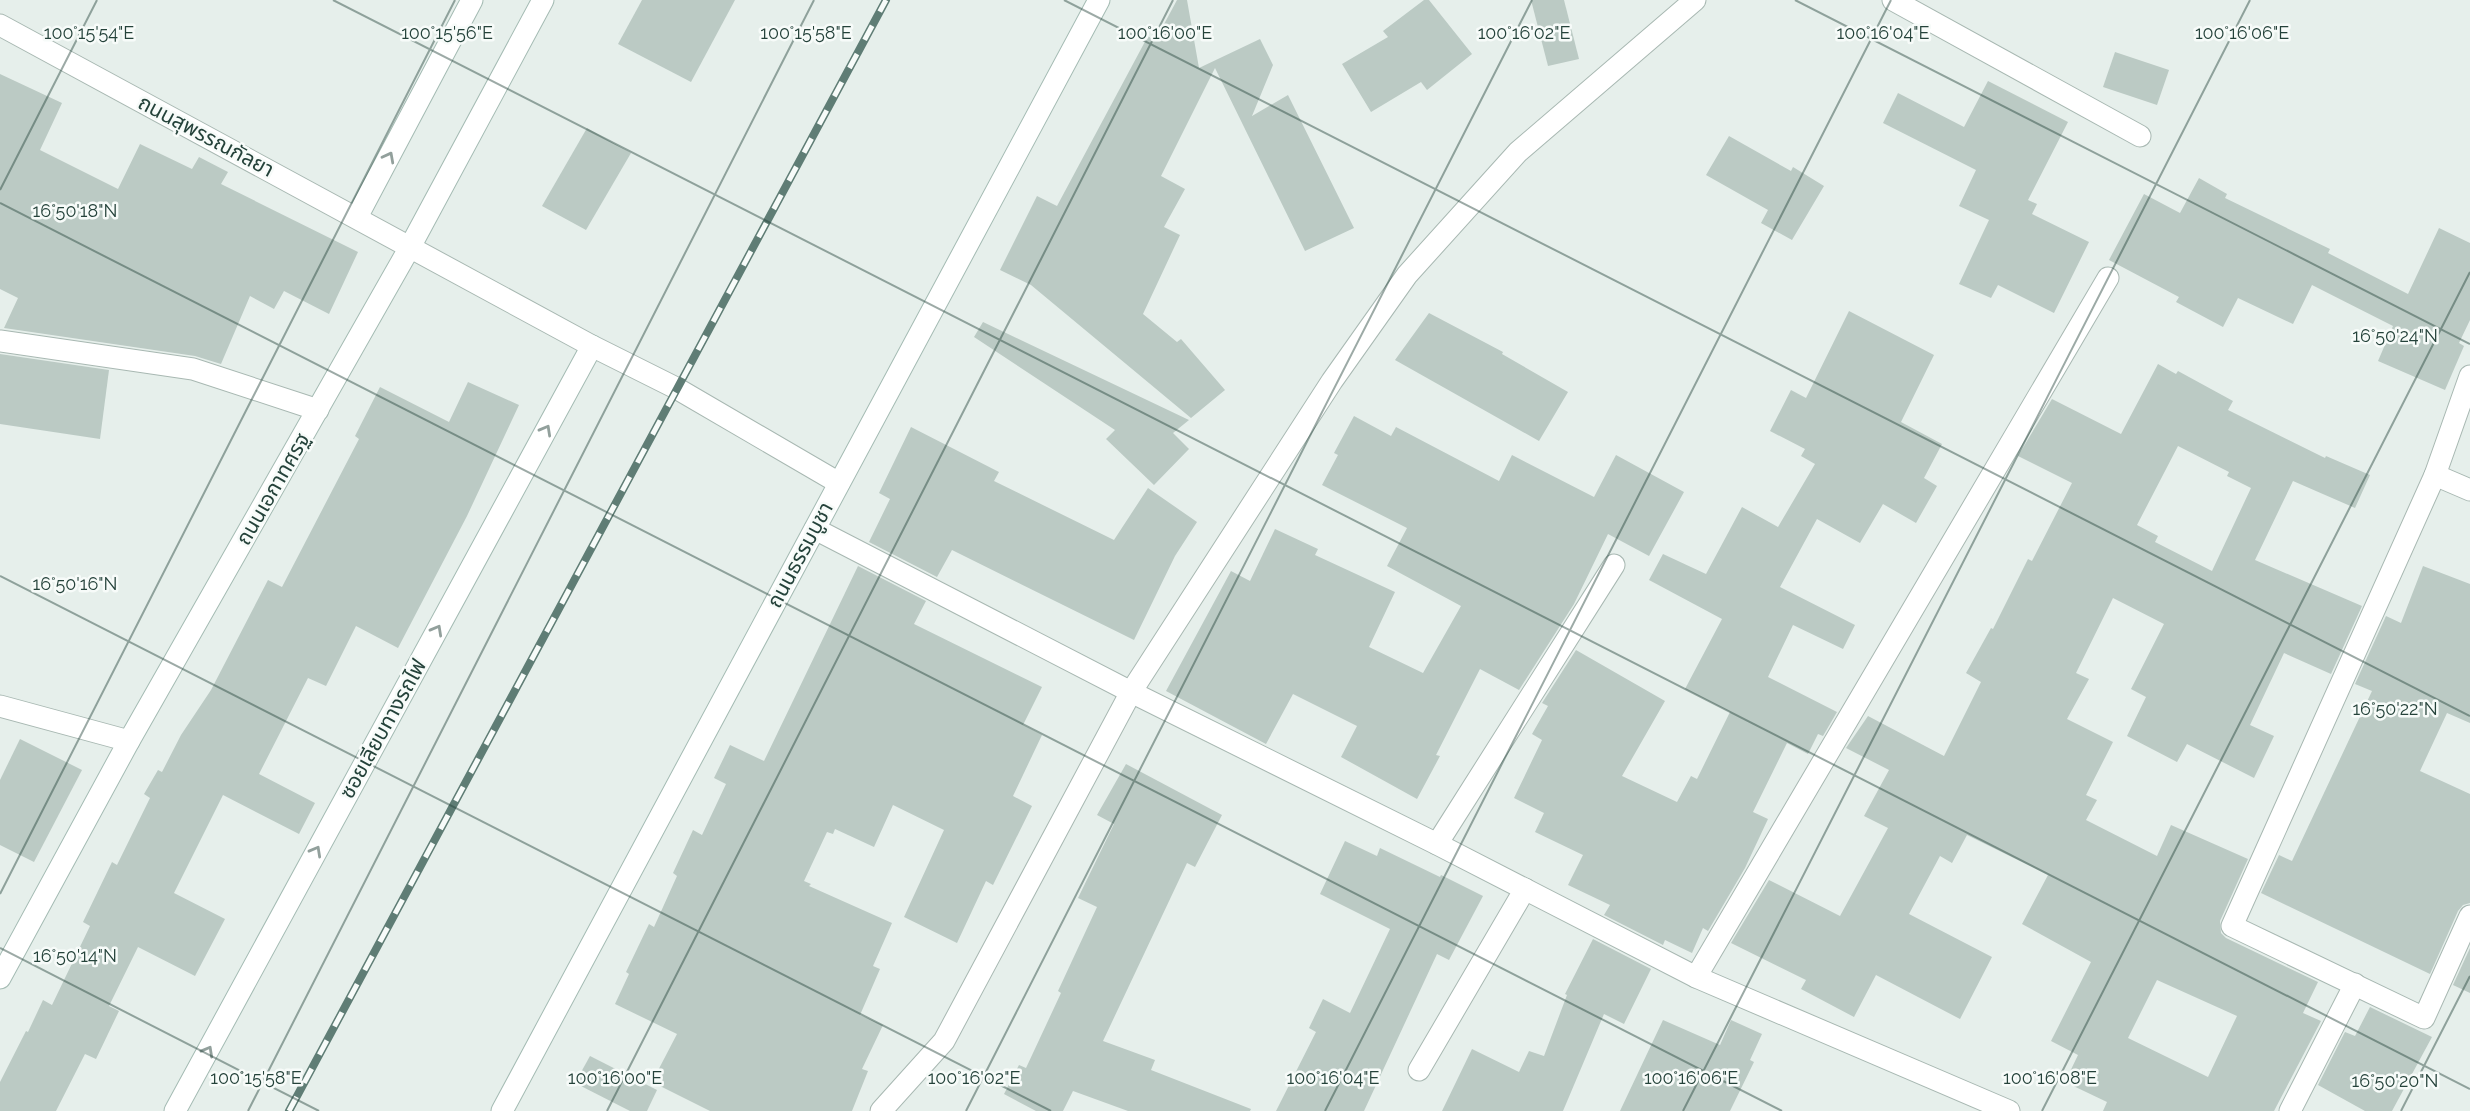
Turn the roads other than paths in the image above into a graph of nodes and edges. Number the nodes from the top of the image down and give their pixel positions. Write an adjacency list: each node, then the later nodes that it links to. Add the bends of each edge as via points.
1 (472, 0): 8 (street, one-way to 1)
2 (543, 0): 9 (street, ถนนเอกาทศรฐ)
3 (1099, 0): 16 (street, ถนนธรรมบูชา)
4 (1696, 0): 20 (street, via 1518,152 1407,275)
5 (1893, 0): 7 (street)
6 (0, 25): 8 (street, ถนนสุพรรณกัลยา)
7 (2140, 136)
8 (357, 217): 9 (street, ถนนสุพรรณกัลยา)
9 (410, 247): 12 (street, ถนนสุพรรณกัลยา); 14 (street, ถนนเอกาทศรฐ)
10 (2108, 278): 27 (street)
11 (0, 341): 14 (street, via 193,369)
12 (592, 346): 16 (street, ถนนสุพรรณกัลยา, via 676,388); 30 (street, ซอยเลียบทางรถไฟ, one-way to 12)
13 (2470, 376): 15 (street)
14 (318, 410): 22 (street, ถนนเอกาทศรฐ)
15 (2435, 475): 17 (street); 28 (street, via 2232,926)
16 (839, 483): 18 (street, ถนนธรรมบูชา)
17 (2470, 489)
18 (815, 529): 20 (street); 31 (street, ถนนธรรมบูชา)
19 (1614, 565): 23 (street)
20 (1130, 692): 23 (street); 32 (street, via 944,1041)
21 (0, 706): 22 (street)
22 (129, 741): 26 (street, ถนนเอกาทศรฐ)
23 (1437, 845): 24 (street)
24 (1525, 889): 27 (street); 29 (street)
25 (2470, 916): 28 (street, via 2424,1018)
26 (0, 978)
27 (1696, 978): 33 (street)
28 (2355, 984): 34 (street)
29 (1419, 1070)
30 (175, 1111)
31 (502, 1111)
32 (881, 1111)
33 (2009, 1111)
34 (2290, 1111)

